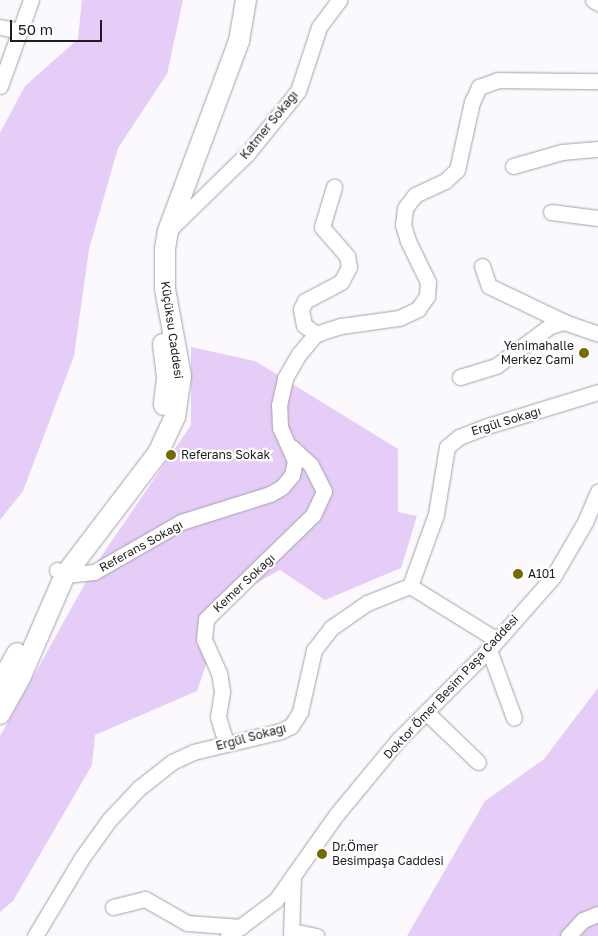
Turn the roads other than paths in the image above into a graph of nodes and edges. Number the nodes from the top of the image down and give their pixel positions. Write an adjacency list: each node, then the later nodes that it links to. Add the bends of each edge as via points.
1 (31, 0): 8 (street)
2 (237, 0): 25 (main road, Küçüksu Caddesi, via 231,34 164,213 152,256 152,295 167,379 163,417 145,452 78,536)
3 (246, 0): 16 (main road, Küçüksu Caddesi, via 239,41)
4 (339, 0): 16 (street, Katmer Sokağı, via 319,27 298,91 247,154)
5 (593, 0): 6 (street)
6 (598, 3)
7 (0, 27): 8 (street)
8 (20, 31): 10 (street)
9 (598, 81): 19 (street, via 498,80 479,87 472,102 457,170 445,181 415,195 405,208 406,233 428,282 427,296 418,309 398,318 341,326)
10 (0, 86)
11 (598, 149): 12 (street, via 562,152)
12 (513, 166)
13 (334, 187): 19 (street, via 322,227 347,256 350,267 341,282 305,301 301,309 304,325)
14 (551, 212): 15 (street)
15 (598, 218)
16 (168, 231): 25 (main road, Küçüksu Caddesi, via 165,290 181,376 174,417 158,453)
17 (482, 266): 18 (street, via 489,286)
18 (564, 322): 20 (street); 21 (street, via 550,326 496,366)
19 (316, 334): 23 (street, Referans Sokağı, via 285,378 279,405 280,428)
20 (598, 334)
21 (460, 377)
22 (598, 392): 26 (street, Ergül Sokağı, via 491,424 459,437 446,447 436,514)
23 (288, 444): 25 (street, Referans Sokağı, via 295,461 292,475 282,487 270,494 181,522 94,572); 32 (street, Kemer Sokağı, via 311,466 324,491 314,515 206,619 204,638 219,673 222,691 218,717)
24 (598, 492): 27 (street, Doktor Ömer Besim Paşa Caddesi, via 585,522 553,576)
25 (61, 572): 28 (main road, Küçüksu Caddesi); 30 (main road, Küçüksu Caddesi, via 21,676)
26 (410, 586): 27 (street); 32 (street, Ergül Sokağı, via 367,603 331,628 314,650 300,712 291,726)
27 (493, 645): 29 (street, Doktor Ömer Besim Paşa Caddesi); 31 (street)
28 (0, 684)
29 (426, 712): 33 (street); 34 (street, Doktor Ömer Besim Paşa Caddesi, via 398,740 336,815)
30 (0, 714)
31 (514, 718)
32 (226, 743): 39 (street, Ergül Sokağı, via 172,762 139,788 109,820)
33 (478, 762)
34 (293, 876): 37 (street, Doktor Ömer Besim Paşa Caddesi, via 276,900); 38 (street)
35 (113, 907): 37 (street, via 145,899 187,923)
36 (598, 914): 42 (street, via 583,920)
37 (241, 927): 40 (street, Doktor Ömer Besim Paşa Caddesi)
38 (292, 934): 41 (street)
39 (35, 936)
40 (228, 936)
41 (316, 936)
42 (568, 936)

